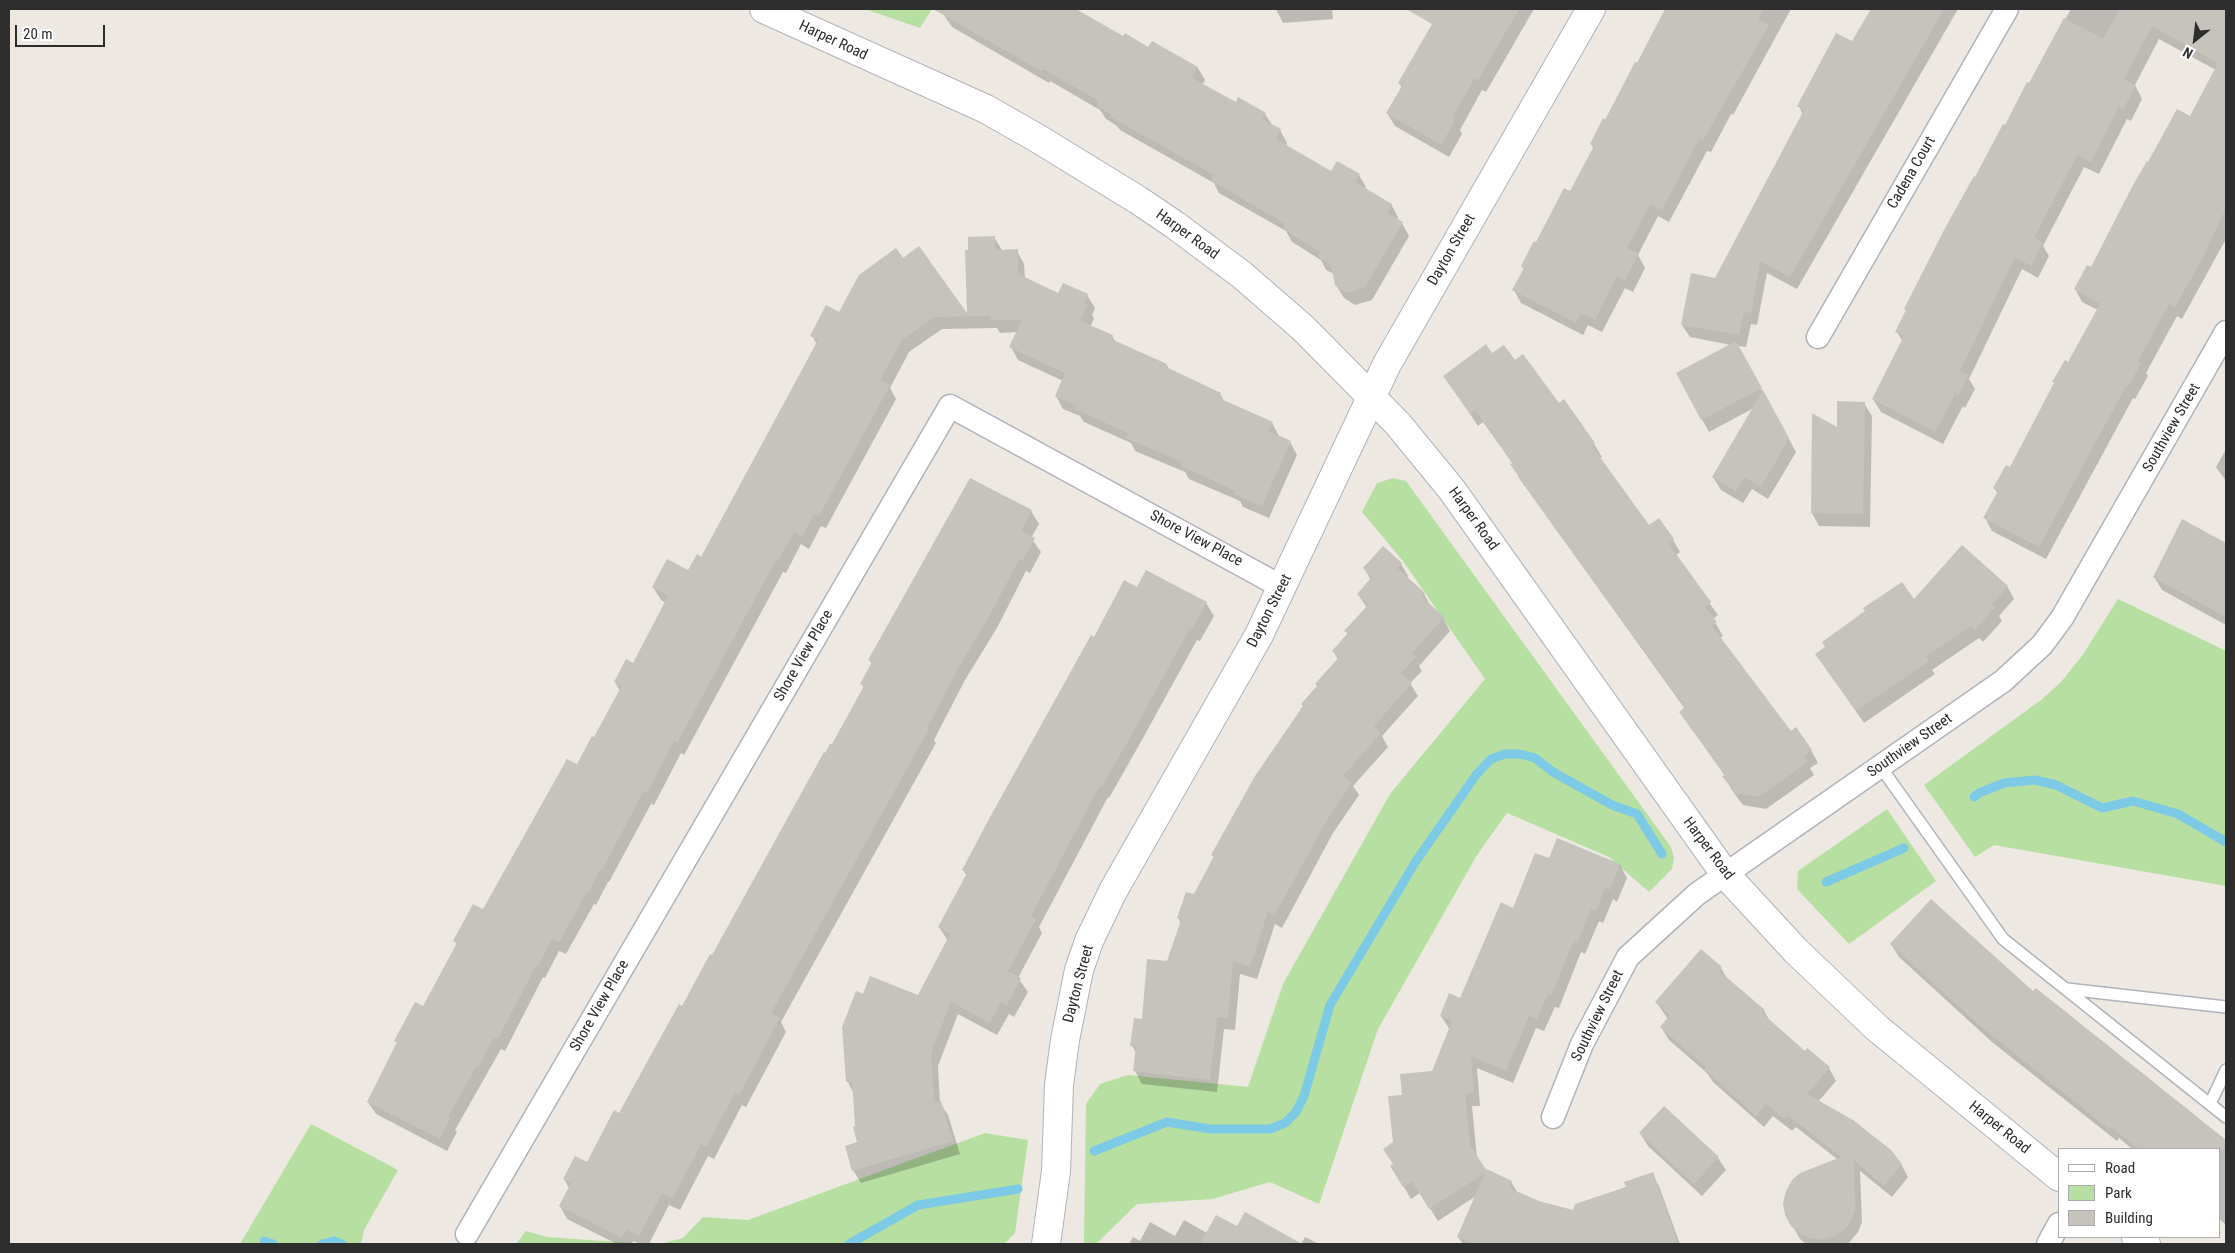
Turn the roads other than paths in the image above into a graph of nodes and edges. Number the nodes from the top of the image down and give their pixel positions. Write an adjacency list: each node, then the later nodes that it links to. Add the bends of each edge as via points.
1 (764, 9): 6 (street, Harper Road, via 986,109 1138,200 1210,251 1284,310)
2 (1591, 9): 6 (street, Dayton Street, via 1387,364)
3 (2007, 9): 5 (street, Cadena Court)
4 (2226, 332): 8 (street, Southview Street, via 2062,618 2042,645 2003,681)
5 (1818, 337)
6 (1372, 397): 7 (street, Dayton Street); 9 (street, Harper Road, via 1452,490)
7 (1282, 587): 18 (street, Shore View Place, via 950,406); 19 (street, Dayton Street, via 1259,634 1113,891 1089,941 1065,1040 1059,1085 1055,1179)
8 (1880, 766): 9 (street, Southview Street); 10 (lane, via 2003,939)
9 (1725, 874): 14 (street, Southview Street, via 1697,894 1628,957 1582,1044); 16 (street, Harper Road, via 1796,951 1877,1028)
10 (2067, 989): 11 (lane); 13 (lane)
11 (2226, 1007)
12 (2226, 1070): 13 (lane)
13 (2210, 1104): 15 (lane)
14 (1554, 1117)
15 (2226, 1117)
16 (2058, 1176)
17 (2058, 1226): 20 (street)
18 (467, 1234)
19 (1046, 1244)
20 (2048, 1244)

